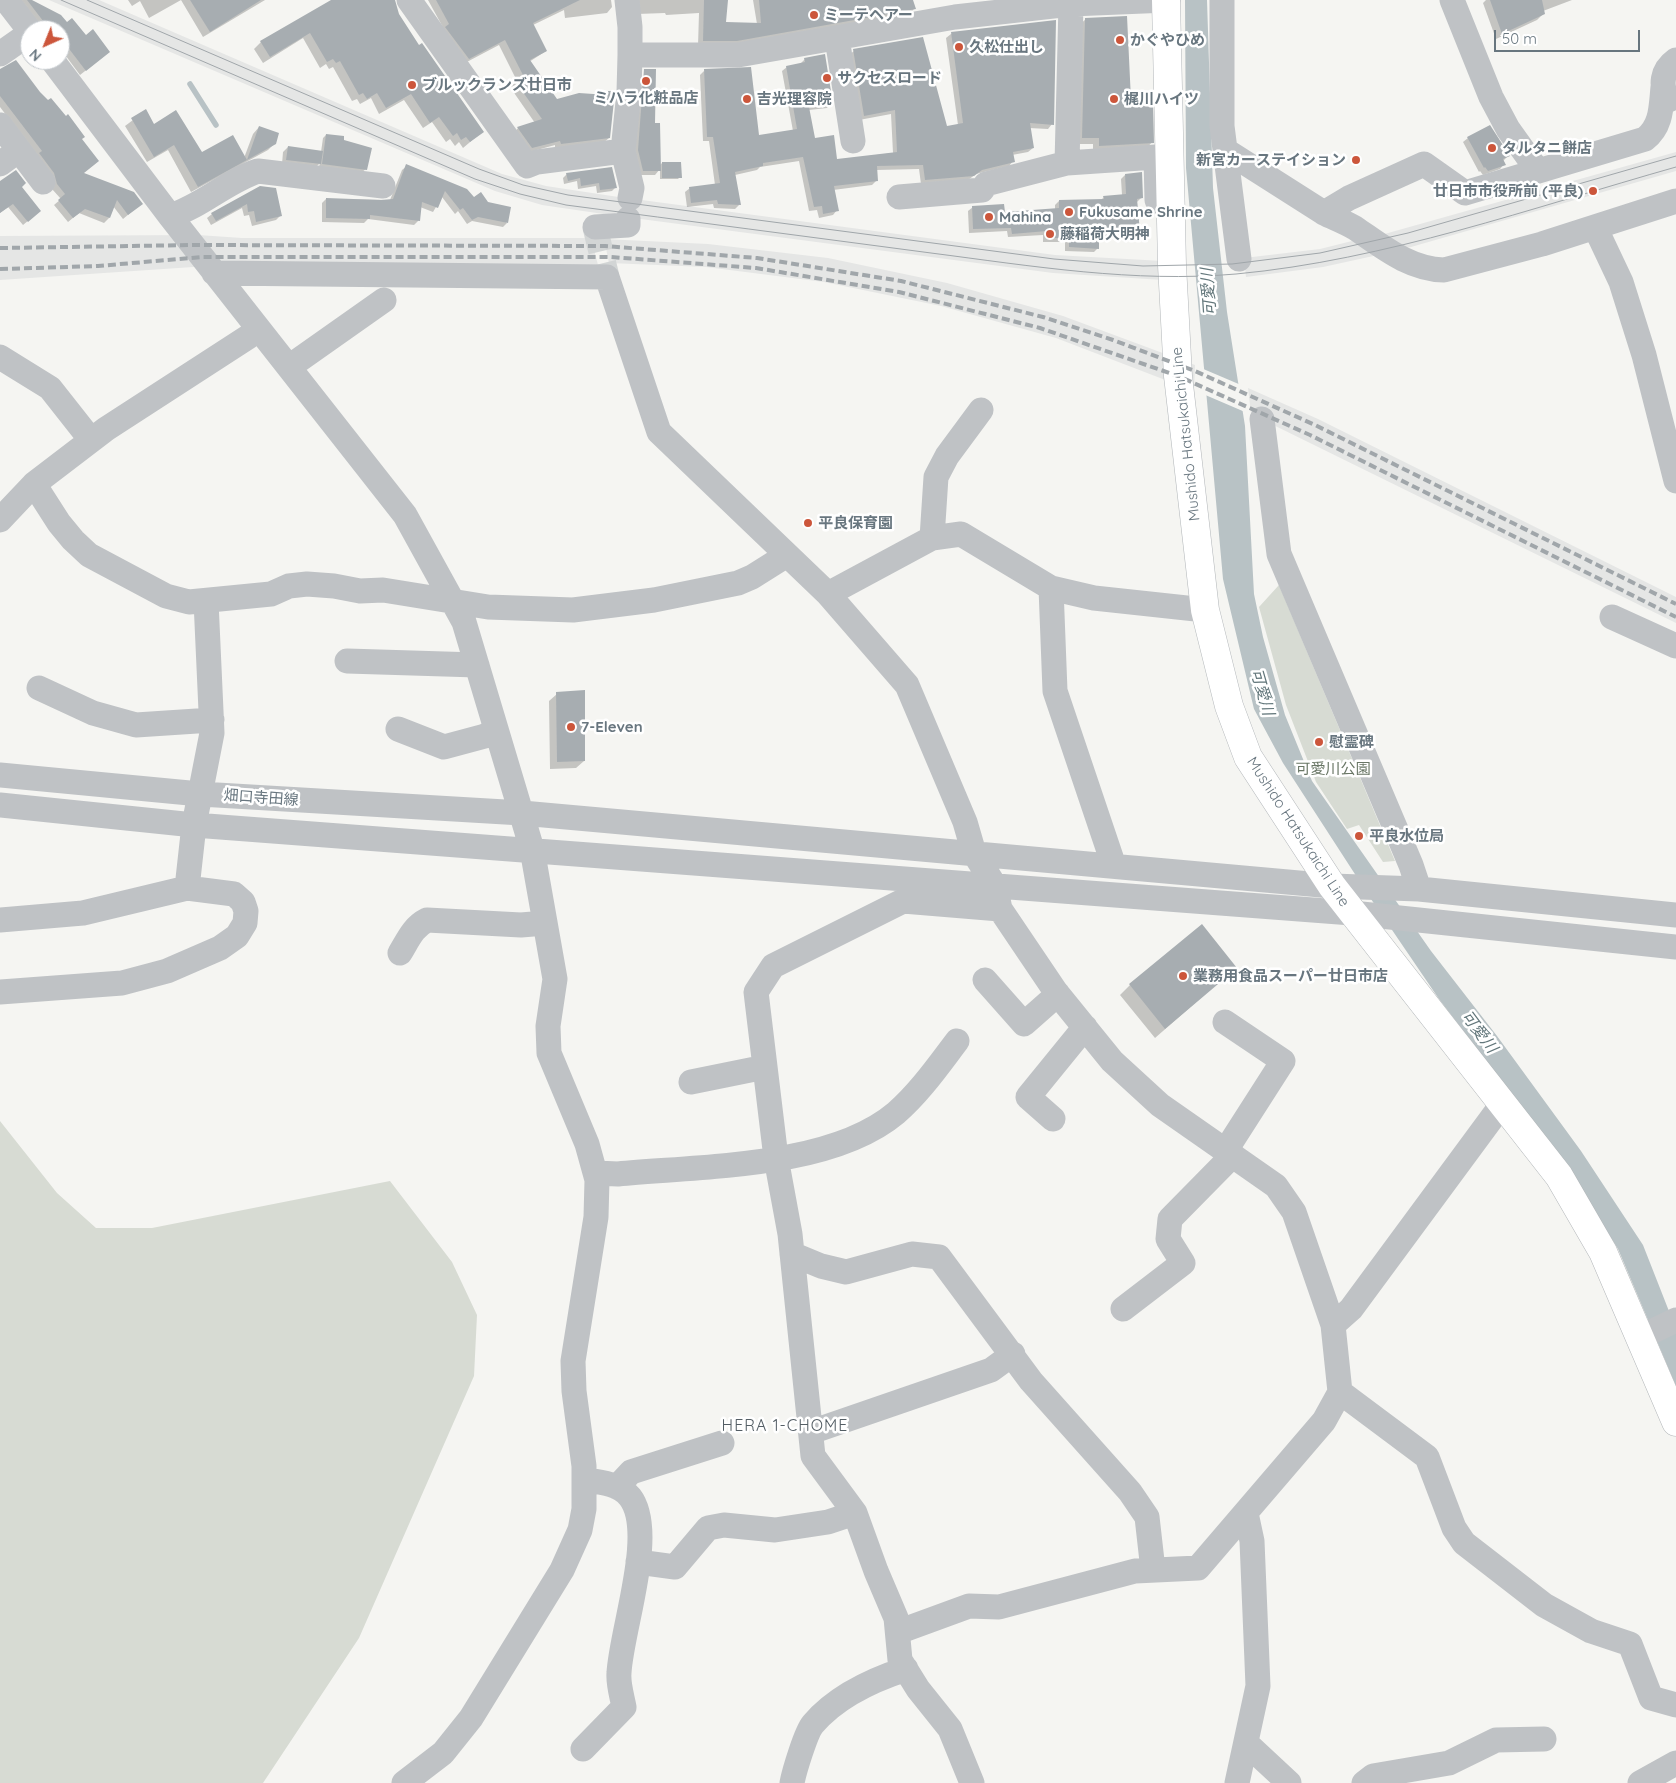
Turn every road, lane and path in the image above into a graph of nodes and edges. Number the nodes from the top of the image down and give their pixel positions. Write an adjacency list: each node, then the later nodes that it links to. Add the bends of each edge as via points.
1 (6, 0): 8 (street)
2 (409, 0): 20 (street, via 527,166)
3 (627, 0): 12 (street)
4 (1167, 0): 7 (street); 28 (main road, Mushido Hatsukaichi Line)
5 (1222, 0): 19 (street, via 1222,126)
6 (1452, 0): 23 (street, via 1491,97 1508,129)
7 (1071, 4): 9 (street, via 955,18); 22 (street)
8 (21, 20)
9 (837, 38): 12 (street, via 738,55); 18 (street)
10 (20, 39): 11 (street)
11 (0, 54)
12 (630, 55): 20 (street)
13 (1676, 60): 15 (street, via 1664,75)
14 (60, 70): 30 (street)
15 (1669, 97): 16 (street, via 1660,117)
16 (1666, 122): 23 (street, via 1643,140)
17 (0, 125): 21 (street)
18 (853, 141)
19 (1225, 150): 29 (street); 33 (street)
20 (623, 151): 31 (street, via 632,188 628,225)
21 (9, 157): 24 (street)
22 (1067, 163): 26 (street, via 986,184 982,190); 28 (street, via 1156,157 1157,200)
23 (1538, 171): 29 (street, via 1465,193 1424,164)
24 (43, 182)
25 (383, 186): 30 (street, via 258,171 184,212)
26 (899, 197)
27 (1676, 201): 32 (street)
28 (1170, 208): 51 (main road, Mushido Hatsukaichi Line, via 1178,376)
29 (1324, 213): 32 (street, via 1354,228 1401,259 1428,270 1459,268)
30 (170, 216): 34 (street)
31 (595, 227)
32 (1595, 228): 42 (street, via 1621,282 1644,355)
33 (1239, 259)
34 (214, 273): 36 (street); 46 (street, via 607,277 659,432)
35 (384, 300): 38 (street)
36 (258, 328): 38 (street); 41 (street)
37 (0, 357): 41 (street, via 50,388)
38 (289, 367): 50 (street, via 397,503)
39 (981, 410): 45 (street, via 947,456 936,477)
40 (1262, 419): 69 (street, via 1279,554 1411,865)
41 (91, 440): 43 (street)
42 (1676, 482)
43 (34, 484): 44 (street); 49 (street, via 64,529 89,555 166,596 188,602)
44 (0, 520)
45 (932, 538): 47 (street, via 961,534); 48 (street)
46 (787, 555): 48 (street); 50 (street, via 752,578 738,583 648,600 560,610 488,608)
47 (1051, 588): 51 (street, via 1094,598); 67 (street, via 1055,691)
48 (828, 594): 66 (street, via 907,685 965,822)
49 (206, 601): 50 (street, via 271,594 289,586 306,584 360,591 383,590); 57 (street)
50 (454, 601): 55 (street)
51 (1205, 610): 71 (main road, Mushido Hatsukaichi Line, via 1229,706 1248,756)
52 (1612, 617): 53 (street)
53 (1676, 646)
54 (346, 661): 55 (street)
55 (477, 665): 59 (street)
56 (39, 688): 57 (street, via 93,713 136,725)
57 (212, 720): 61 (street, via 211,742)
58 (398, 729): 59 (street, via 444,747)
59 (496, 730): 63 (street)
60 (0, 775): 61 (street, 畑口寺田線)
61 (200, 794): 63 (street, 畑口寺田線); 64 (street)
62 (0, 804): 64 (street)
63 (522, 813): 65 (street); 66 (street, 畑口寺田線)
64 (194, 825): 65 (street); 68 (street)
65 (532, 849): 70 (street); 74 (street)
66 (974, 854): 67 (street, 畑口寺田線); 70 (street)
67 (1114, 866): 71 (street, 畑口寺田線)
68 (187, 888): 73 (street, via 83,913); 78 (street, via 234,894 243,902 245,923 237,936 220,948 167,971 122,983)
69 (1416, 889): 71 (street); 72 (street)
70 (998, 897): 71 (street); 79 (street); 83 (street, via 903,901 773,966 756,992)
71 (1354, 900): 75 (street, via 1428,921); 85 (main road, Mushido Hatsukaichi Line)
72 (1676, 915)
73 (0, 920)
74 (545, 923): 76 (street, via 527,926 427,920 413,931); 89 (street, via 555,980 548,1026 549,1053)
75 (1676, 947)
76 (400, 953)
77 (985, 980): 79 (street, via 1024,1024)
78 (0, 992)
79 (1058, 994): 81 (street)
80 (1225, 1022): 87 (street, via 1283,1061)
81 (1085, 1027): 86 (street, via 1019,1093); 87 (street, via 1112,1061 1160,1105)
82 (958, 1041): 88 (street, via 918,1092 895,1114 853,1139 804,1154)
83 (765, 1067): 84 (street); 88 (street)
84 (691, 1082)
85 (1503, 1103): 93 (street, via 1351,1309); 94 (main road, Mushido Hatsukaichi Line, via 1559,1176)
86 (1054, 1119)
87 (1229, 1153): 91 (street, via 1170,1219 1168,1239 1184,1263); 93 (street, via 1276,1186 1294,1212)
88 (776, 1158): 89 (street, via 627,1173); 90 (street)
89 (596, 1173): 100 (street, via 596,1217 573,1361)
90 (792, 1254): 95 (street, via 846,1272 912,1254 939,1257); 98 (street)
91 (1123, 1309)
92 (1676, 1320): 94 (street)
93 (1333, 1325): 96 (street)
94 (1645, 1333): 97 (main road, Mushido Hatsukaichi Line)
95 (1013, 1354): 98 (street, via 991,1370); 105 (street, via 1031,1381 1130,1492 1147,1517)
96 (1340, 1392): 103 (street, via 1324,1421); 108 (street, via 1427,1457 1454,1528 1464,1543 1544,1605 1590,1630 1630,1644 1651,1698)
97 (1676, 1422)
98 (811, 1432): 102 (street, via 813,1456)
99 (712, 1440): 101 (street, via 631,1472)
100 (585, 1480): 101 (street); 113 (street, via 580,1530 562,1570 458,1736 426,1768)
101 (617, 1487): 104 (street, via 630,1496 638,1510)
102 (855, 1513): 104 (street, via 828,1522 775,1530 724,1524 708,1528 675,1567); 106 (street, via 896,1618)
103 (1246, 1513): 105 (street, via 1198,1568); 110 (street, via 1252,1541 1258,1686)
104 (638, 1562): 111 (street, via 619,1672 624,1707)
105 (1153, 1570): 106 (street, via 1080,1584 999,1607 969,1606)
106 (898, 1632): 107 (street, via 900,1660)
107 (906, 1669): 114 (street, via 882,1677 841,1700 811,1726); 115 (street, via 950,1729)
108 (1676, 1705)
109 (1544, 1738): 118 (street, via 1496,1740 1449,1763 1373,1776)
110 (1246, 1743): 116 (street); 117 (street)
111 (583, 1749)
112 (1676, 1763): 119 (street)
113 (404, 1783)
114 (792, 1783)
115 (972, 1783)
116 (1237, 1783)
117 (1289, 1783)
118 (1364, 1783)
119 (1640, 1783)

